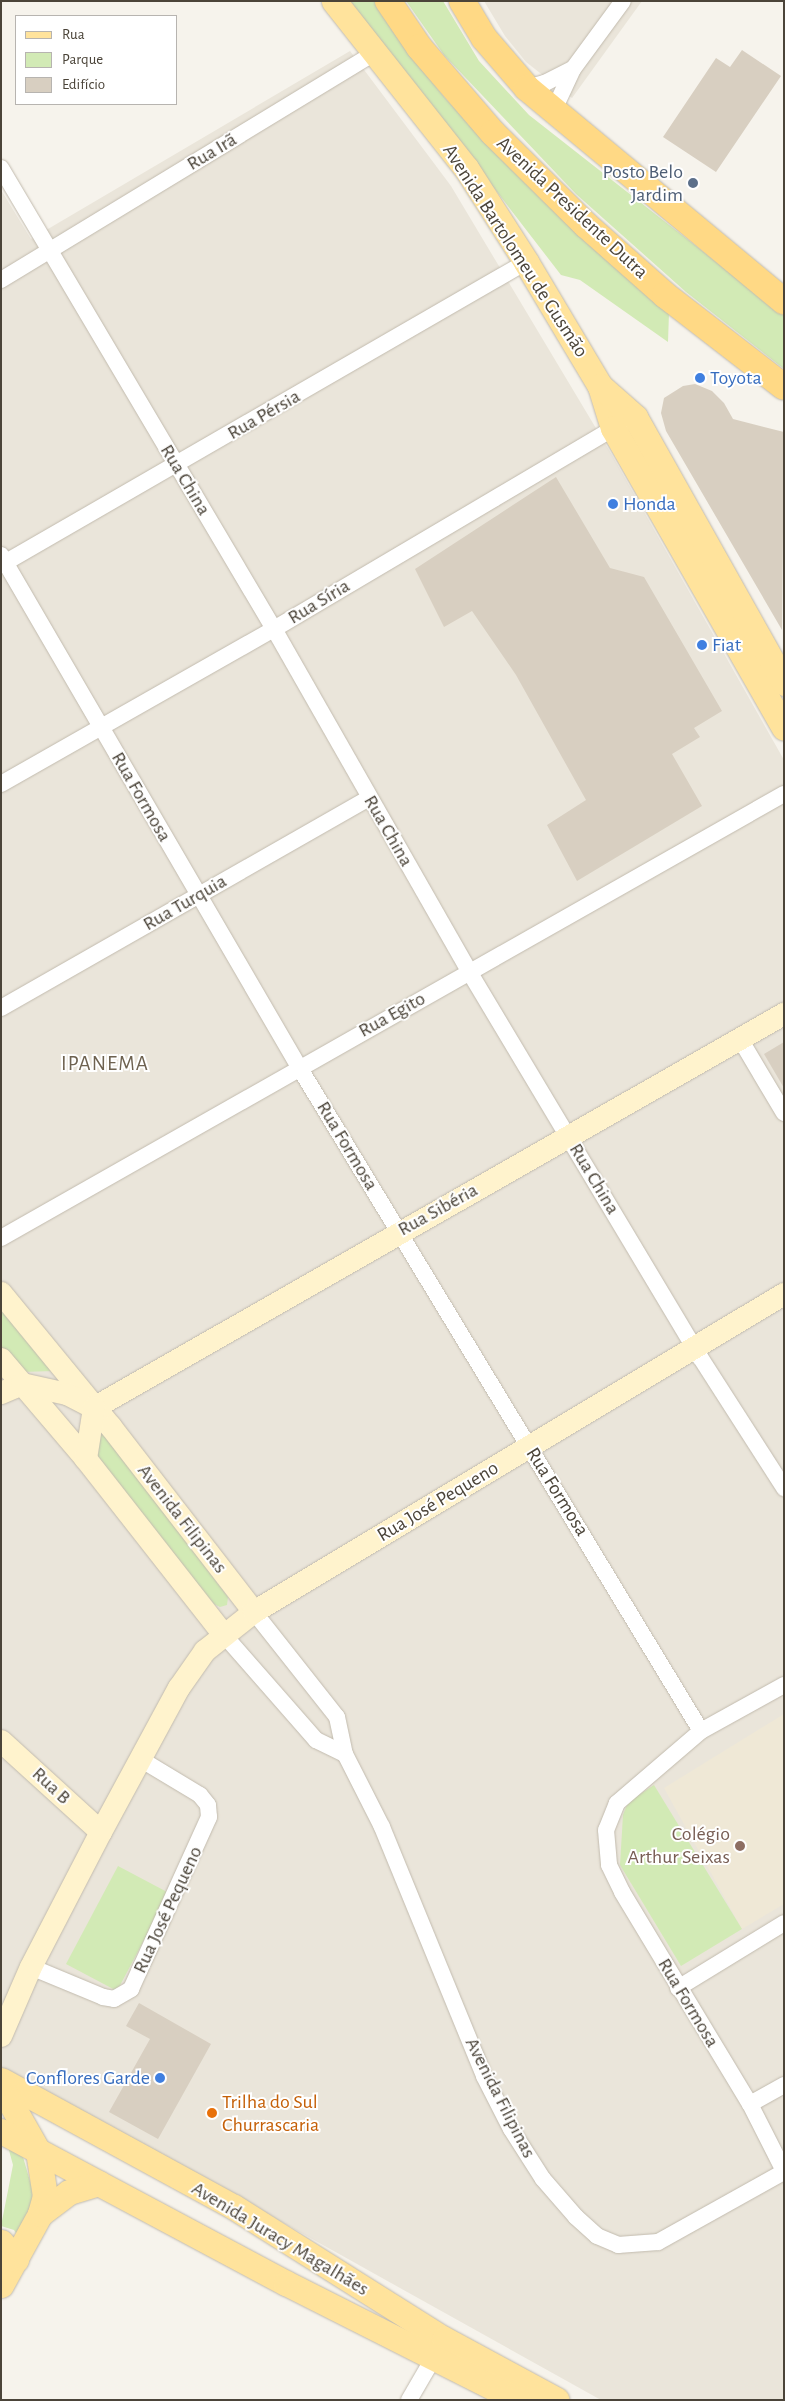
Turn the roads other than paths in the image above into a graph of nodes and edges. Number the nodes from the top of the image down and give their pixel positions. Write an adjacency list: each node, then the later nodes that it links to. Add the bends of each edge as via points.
1 (334, 1): 5 (main road, Avenida Bartolomeu de Gusmão)
2 (388, 1): 15 (highway, Avenida Presidente Dutra, via 419,47 493,133 586,225 665,295)
3 (462, 1): 7 (highway, via 506,68)
4 (623, 1): 6 (street)
5 (374, 53): 10 (street, Rua Irã); 11 (main road, Avenida Bartolomeu de Gusmão, via 466,168)
6 (573, 69): 7 (street); 8 (street)
7 (527, 88): 8 (highway)
8 (553, 112): 13 (highway)
9 (1, 168): 10 (street, Rua China)
10 (49, 252): 12 (street, Rua Irã); 18 (street, Rua China)
11 (526, 262): 14 (main road, Avenida Bartolomeu de Gusmão); 18 (street, Rua Pérsia)
12 (1, 280)
13 (784, 301)
14 (600, 386): 16 (main road, Avenida Bartolomeu de Gusmão); 17 (main road, Avenida Bartolomeu de Gusmão)
15 (784, 387)
16 (635, 417): 17 (street, Rua Síria); 21 (main road, Avenida Bartolomeu de Gusmão)
17 (613, 428): 20 (street, Rua Síria); 23 (main road, Avenida Bartolomeu de Gusmão)
18 (176, 466): 19 (street, Rua Pérsia); 20 (street, Rua China)
19 (3, 561): 22 (street, Rua Formosa)
20 (274, 629): 22 (street, Rua Síria); 26 (street, Rua China)
21 (784, 684)
22 (101, 728): 24 (street, Rua Síria); 27 (street, Rua Formosa)
23 (784, 728)
24 (1, 784)
25 (784, 794): 28 (street, Rua Egito)
26 (369, 798): 27 (street, Rua Turquia); 28 (street, Rua China)
27 (198, 895): 29 (street, Rua Turquia); 32 (street, Rua Formosa)
28 (470, 973): 32 (street, Rua Egito); 34 (street, Rua China)
29 (1, 1008)
30 (784, 1014): 31 (main road, Rua Sibéria)
31 (740, 1039): 33 (street); 34 (main road, Rua Sibéria)
32 (299, 1067): 35 (street, Rua Formosa); 36 (street, Rua Egito)
33 (784, 1113)
34 (569, 1137): 35 (main road, Rua Sibéria); 39 (street, Rua China)
35 (399, 1232): 43 (main road, Rua Sibéria); 44 (street, Rua Formosa)
36 (1, 1238)
37 (784, 1294): 39 (main road, Rua José Pequeno)
38 (3, 1298): 43 (main road, Avenida Filipinas)
39 (694, 1348): 44 (main road, Rua José Pequeno); 46 (street, Rua China)
40 (1, 1359): 41 (main road, Avenida Filipinas)
41 (22, 1384): 42 (main road); 43 (main road, via 67,1394); 45 (main road, Avenida Filipinas)
42 (1, 1393)
43 (94, 1408): 45 (main road); 47 (main road, Avenida Filipinas)
44 (530, 1448): 47 (main road, Rua José Pequeno); 50 (street, Rua Formosa)
45 (86, 1459): 48 (main road, Avenida Filipinas)
46 (784, 1488)
47 (254, 1612): 48 (main road, Rua José Pequeno); 52 (street, Avenida Filipinas, via 337,1717)
48 (224, 1635): 52 (street, Avenida Filipinas, via 316,1740); 53 (main road, Rua José Pequeno, via 192,1667)
49 (784, 1685): 50 (street)
50 (701, 1731): 57 (street, Rua Formosa, via 617,1803 606,1830 609,1865)
51 (1, 1741): 54 (main road, Rua B)
52 (345, 1754): 65 (street, Avenida Filipinas, via 382,1827 484,2076 511,2129 543,2179 576,2217 597,2236 618,2245 658,2242)
53 (140, 1759): 54 (main road, Rua José Pequeno); 56 (street, Rua José Pequeno, via 191,1787 208,1805 209,1818 131,1989 114,1999 103,1998)
54 (100, 1832): 56 (main road, Rua José Pequeno)
55 (784, 1923): 57 (street)
56 (31, 1967): 58 (main road, Rua José Pequeno)
57 (678, 1988): 62 (street, Rua Formosa)
58 (1, 2036)
59 (1, 2080): 69 (main road, Avenida Juracy Magalhães, via 234,2207)
60 (784, 2085): 62 (street)
61 (1, 2086): 64 (main road)
62 (750, 2104): 65 (street, Rua Formosa)
63 (1, 2131): 64 (main road, Avenida Juracy Magalhães)
64 (38, 2150): 66 (main road, Avenida Juracy Magalhães); 67 (main road, via 45,2196)
65 (784, 2171)
66 (99, 2183): 67 (main road, via 69,2192); 70 (main road, Avenida Juracy Magalhães)
67 (40, 2214): 68 (main road)
68 (9, 2250): 71 (main road)
69 (304, 2251): 70 (main road); 75 (main road, Avenida Juracy Magalhães, via 444,2339)
70 (286, 2283): 72 (main road, Avenida Juracy Magalhães)
71 (1, 2285)
72 (434, 2357): 73 (street); 74 (main road, Avenida Juracy Magalhães)
73 (409, 2400)
74 (518, 2400)
75 (557, 2400)

